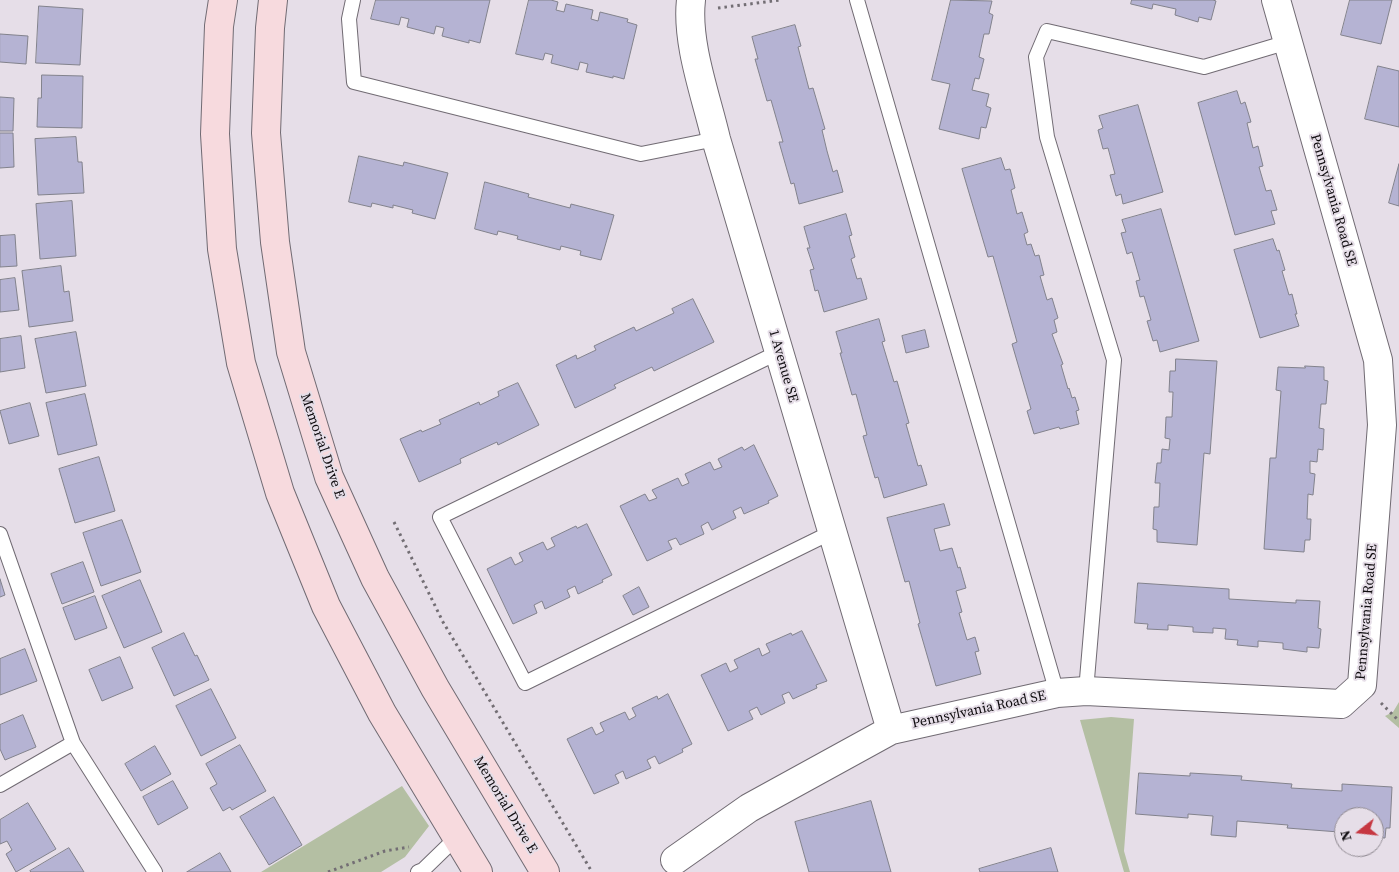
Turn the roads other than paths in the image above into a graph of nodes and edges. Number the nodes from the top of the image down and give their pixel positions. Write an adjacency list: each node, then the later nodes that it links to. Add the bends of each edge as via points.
1 (224, 0): 17 (main road, via 215,134 222,249 241,363 280,494 326,606 382,713)
2 (273, 0): 22 (main road, Memorial Drive E, via 266,133 275,242 291,352 329,477 375,578 430,680)
3 (353, 0): 8 (lane, via 349,19 354,82 641,154)
4 (857, 0): 13 (lane)
5 (1276, 0): 7 (street, Pennsylvania Road SE)
6 (691, 5): 8 (street, 1 Avenue SE, via 692,40)
7 (1288, 42): 12 (lane, via 1204,67 1047,31 1036,57 1047,137 1114,360); 12 (street, Pennsylvania Road SE, via 1378,360 1382,425 1362,685 1341,704)
8 (716, 139): 9 (street, 1 Avenue SE)
9 (779, 352): 10 (street, 1 Avenue SE); 10 (lane, via 440,518 525,683)
10 (832, 532): 14 (street, 1 Avenue SE)
11 (0, 534): 15 (lane)
12 (1086, 690): 13 (street, Pennsylvania Road SE)
13 (1057, 693): 14 (street, Pennsylvania Road SE)
14 (891, 730): 18 (street, Pennsylvania Road SE, via 750,808)
15 (73, 743): 16 (lane); 19 (lane)
16 (0, 785)
17 (457, 837): 20 (lane); 21 (main road)
18 (676, 860)
19 (155, 872)
20 (418, 872)
21 (478, 872)
22 (546, 872)

